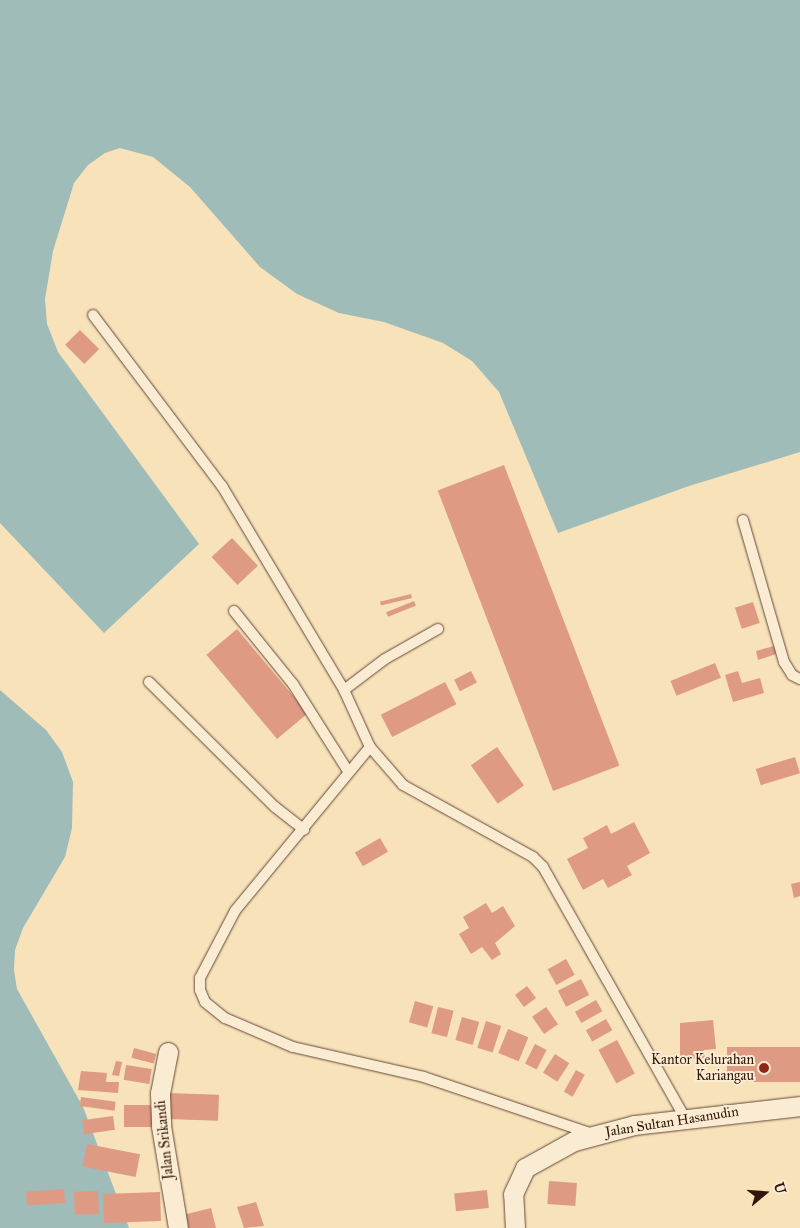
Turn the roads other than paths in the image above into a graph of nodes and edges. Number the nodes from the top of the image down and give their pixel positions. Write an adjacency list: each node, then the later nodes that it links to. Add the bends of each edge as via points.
1 (93, 315): 7 (lane, via 222,486)
2 (743, 520): 5 (lane, via 784,662 792,675)
3 (234, 611): 9 (lane, via 292,684)
4 (438, 629): 7 (lane, via 385,659)
5 (800, 679)
6 (150, 682): 10 (lane, via 275,807)
7 (344, 690): 8 (lane)
8 (370, 747): 9 (lane); 13 (lane, via 403,785 533,857 543,867)
9 (348, 771): 10 (lane)
10 (304, 830): 14 (lane, via 235,912 200,978 205,1002 225,1018 293,1047 424,1077)
11 (168, 1052): 15 (street, Jalan Srikandi, via 160,1093 161,1126)
12 (800, 1106): 13 (street, Jalan Sultan Hasanudin)
13 (685, 1118): 14 (street, Jalan Sultan Hasanudin)
14 (593, 1135): 16 (street, Jalan Sultan Hasanudin, via 574,1141 526,1168 513,1194)
15 (178, 1228)
16 (514, 1228)

